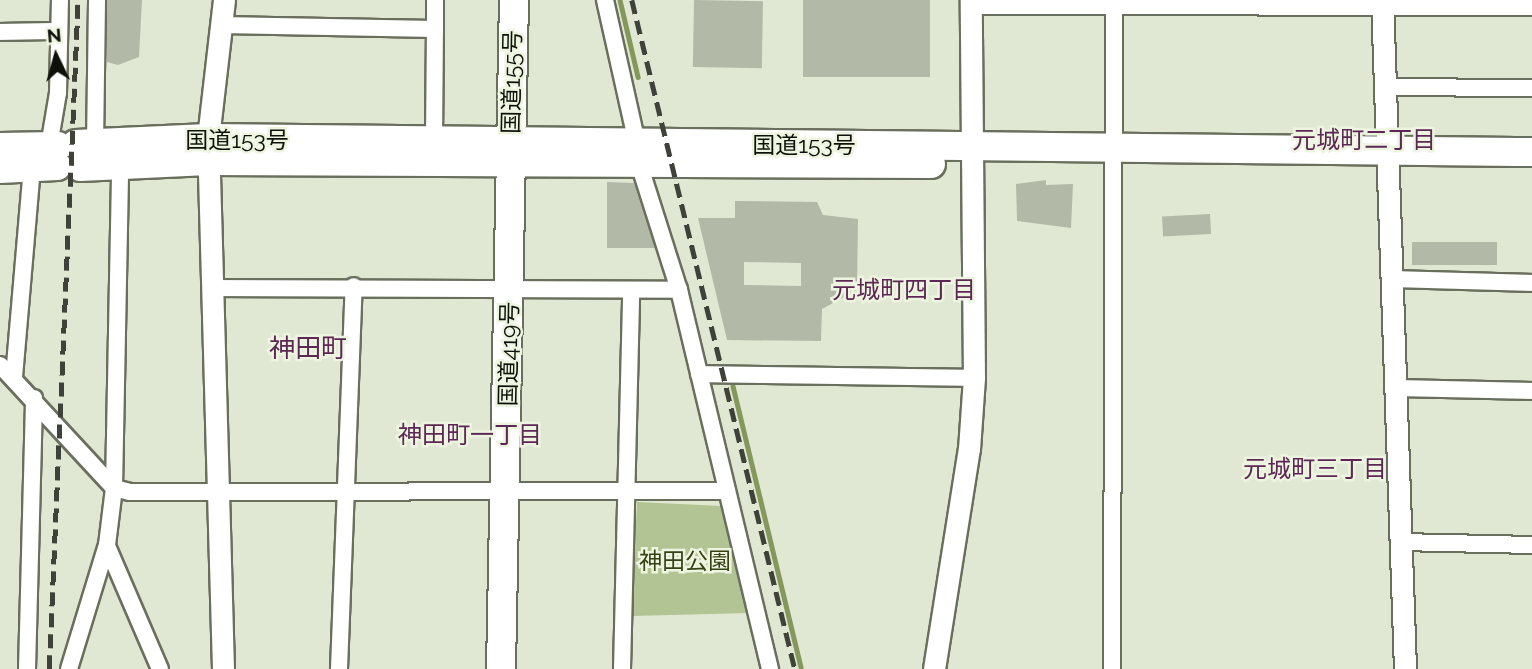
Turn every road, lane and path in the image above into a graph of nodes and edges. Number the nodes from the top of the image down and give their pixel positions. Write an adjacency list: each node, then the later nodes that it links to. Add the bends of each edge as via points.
1 (60, 0): 13 (street)
2 (97, 0): 22 (street)
3 (224, 0): 11 (street)
4 (435, 0): 12 (street)
5 (514, 0): 21 (highway, 国道155号)
6 (605, 0): 23 (street)
7 (1114, 2): 8 (street); 9 (street); 25 (street)
8 (971, 3): 24 (street)
9 (1382, 3): 10 (street); 15 (street)
10 (1532, 7)
11 (221, 25): 12 (street); 19 (street)
12 (435, 29): 17 (street)
13 (58, 31): 14 (street); 22 (street)
14 (0, 32)
15 (1384, 87): 16 (street); 26 (street)
16 (1532, 88)
17 (434, 140): 19 (highway, 国道153号); 21 (highway, 国道153号)
18 (0, 148): 22 (highway, 国道153号)
19 (208, 149): 21 (highway, 国道153号); 22 (highway, 国道153号); 27 (highway, 国道153号); 34 (street)
20 (1532, 152): 26 (highway, 国道153号)
21 (511, 153): 23 (highway, 国道153号); 33 (highway, 国道419号)
22 (64, 155): 27 (highway, 国道153号); 28 (highway, 国道153号); 39 (street)
23 (638, 155): 24 (highway, 国道153号); 36 (street)
24 (968, 155): 25 (highway, 国道153号); 40 (street)
25 (1114, 156): 26 (highway, 国道153号); 62 (street)
26 (1385, 159): 29 (highway, 国道153号); 30 (street)
27 (120, 163): 44 (street)
28 (0, 169)
29 (1532, 171)
30 (1391, 279): 31 (street); 41 (street)
31 (1532, 283)
32 (354, 286): 33 (street); 34 (street); 45 (street)
33 (510, 287): 35 (street); 49 (highway, 国道419号)
34 (213, 288): 47 (street)
35 (631, 290): 36 (street); 48 (street)
36 (678, 290): 38 (street)
37 (0, 365): 39 (street)
38 (699, 374): 40 (street); 46 (street)
39 (14, 377): 43 (street)
40 (974, 378): 61 (street, via 969,449)
41 (1393, 388): 42 (street); 50 (street)
42 (1532, 391)
43 (34, 398): 44 (street); 53 (street)
44 (114, 488): 47 (street); 52 (street)
45 (347, 491): 47 (street); 49 (street); 57 (street)
46 (727, 491): 48 (street); 60 (street)
47 (219, 492): 56 (street)
48 (627, 492): 49 (street); 59 (street)
49 (506, 495): 58 (highway, 国道419号)
50 (1400, 542): 51 (street); 63 (street)
51 (1532, 545)
52 (107, 546): 54 (street); 55 (street)
53 (27, 669)
54 (69, 669)
55 (160, 669)
56 (223, 669)
57 (339, 669)
58 (501, 669)
59 (622, 669)
60 (770, 669)
61 (934, 669)
62 (1112, 669)
63 (1405, 669)

